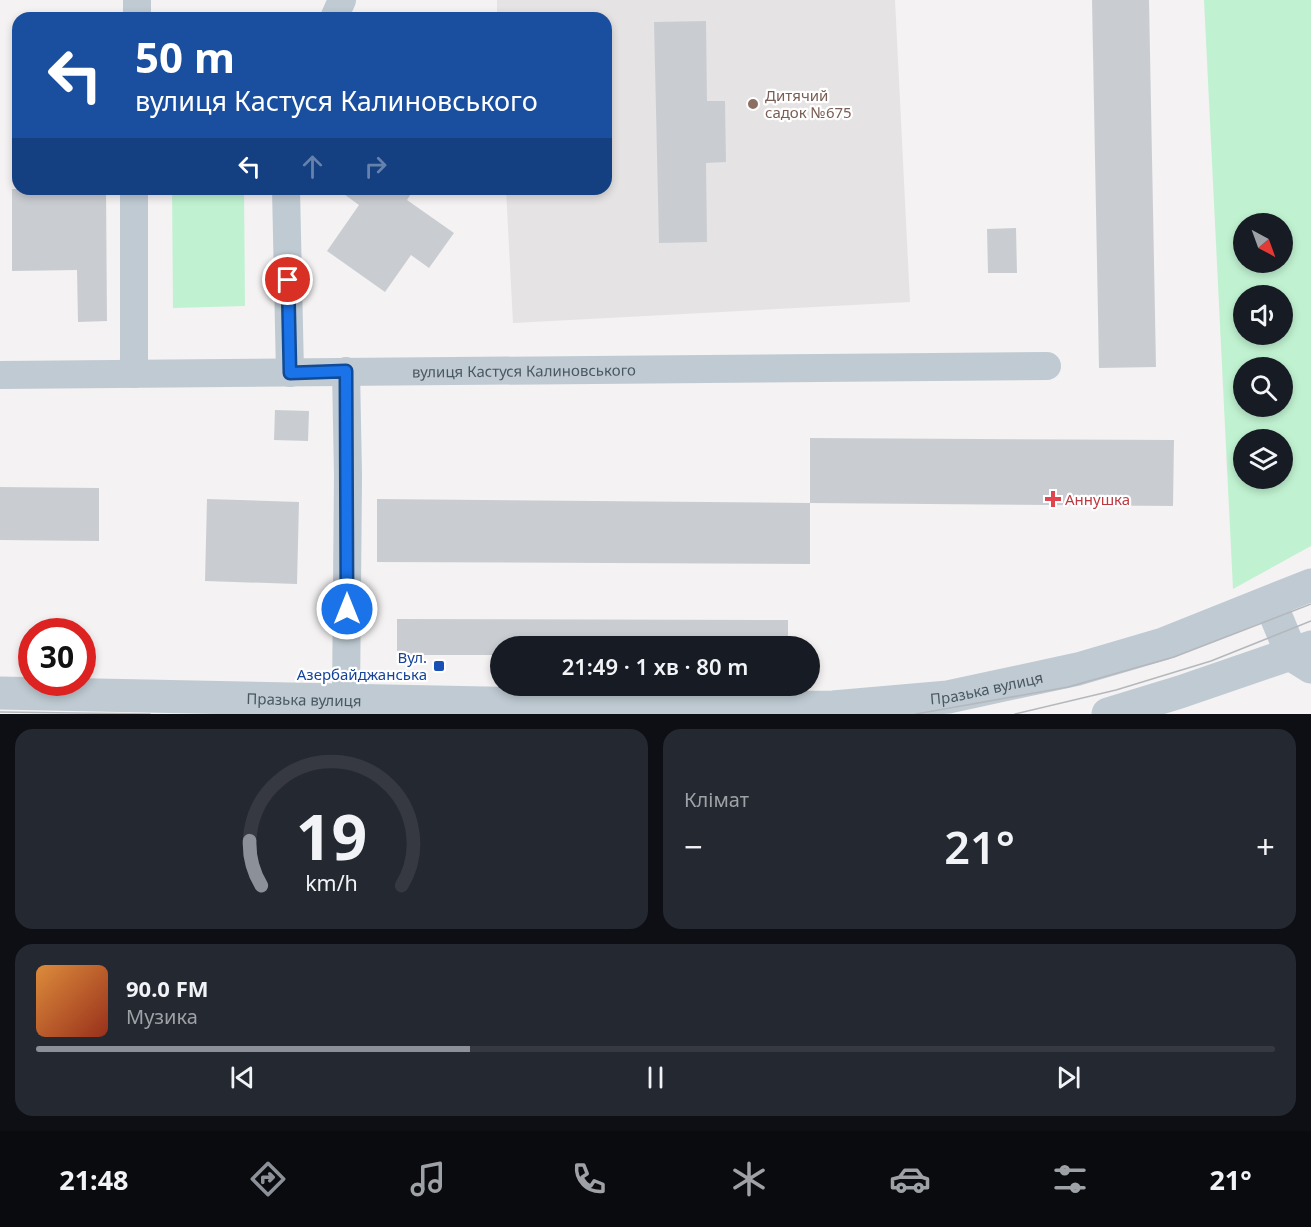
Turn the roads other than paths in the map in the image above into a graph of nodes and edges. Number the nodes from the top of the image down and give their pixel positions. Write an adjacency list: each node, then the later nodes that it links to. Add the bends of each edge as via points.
1 (134, 195): 6 (street)
2 (286, 195): 5 (street)
3 (1047, 366): 4 (street, вулиця Кастуся Калиновського)
4 (346, 371): 5 (street, вулиця Кастуся Калиновського); 12 (street)
5 (290, 373): 6 (street, вулиця Кастуся Калиновського)
6 (134, 374): 7 (street, вулиця Кастуся Калиновського)
7 (0, 375)
8 (1311, 585): 9 (street, Празька вулиця)
9 (1270, 602): 10 (street); 12 (street, Празька вулиця, via 1163,644 1078,669 906,702 725,708)
10 (1305, 656): 13 (street)
11 (0, 693): 12 (street, Празька вулиця)
12 (346, 699)
13 (1108, 714)

